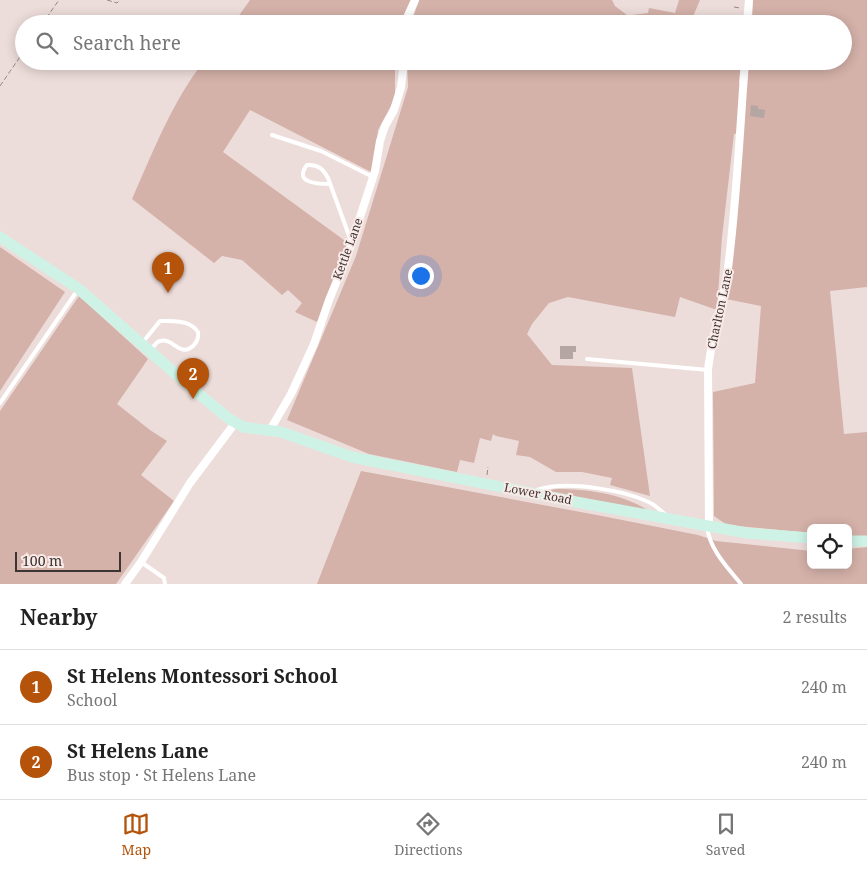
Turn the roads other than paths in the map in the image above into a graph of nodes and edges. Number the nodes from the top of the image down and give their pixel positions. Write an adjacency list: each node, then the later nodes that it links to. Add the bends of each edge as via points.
1 (415, 0): 3 (street)
2 (749, 0): 4 (street)
3 (408, 15)
4 (748, 15)
5 (403, 70): 8 (street, Kettle Lane, via 394,110 380,141)
6 (744, 70): 15 (street, Charlton Lane, via 729,261)
7 (272, 135): 8 (lane, via 321,151)
8 (373, 177): 11 (street, Kettle Lane)
9 (330, 184): 9 (lane, via 320,166 306,164 305,180); 11 (lane)
10 (0, 238): 12 (main road)
11 (352, 243): 18 (street, Kettle Lane, via 314,344)
12 (79, 289): 13 (main road); 16 (lane)
13 (146, 347): 13 (lane, via 160,321 190,324 198,332 197,341 189,349 182,350 162,341); 17 (main road)
14 (587, 359): 15 (lane)
15 (708, 370): 21 (street, Charlton Lane)
16 (0, 403)
17 (235, 423): 18 (main road, Lower Road); 25 (street, via 190,483)
18 (270, 430): 19 (main road, Lower Road, via 352,457)
19 (532, 493): 20 (main road, Lower Road); 20 (lane, via 553,487 620,492 654,506)
20 (672, 520): 21 (main road, Lower Road)
21 (708, 526): 22 (main road, Lower Road); 28 (lane, via 709,537 722,562)
22 (807, 538)
23 (852, 541): 24 (main road)
24 (867, 541)
25 (141, 562): 26 (street); 27 (lane, via 164,578)
26 (125, 584)
27 (165, 584)
28 (741, 584)

